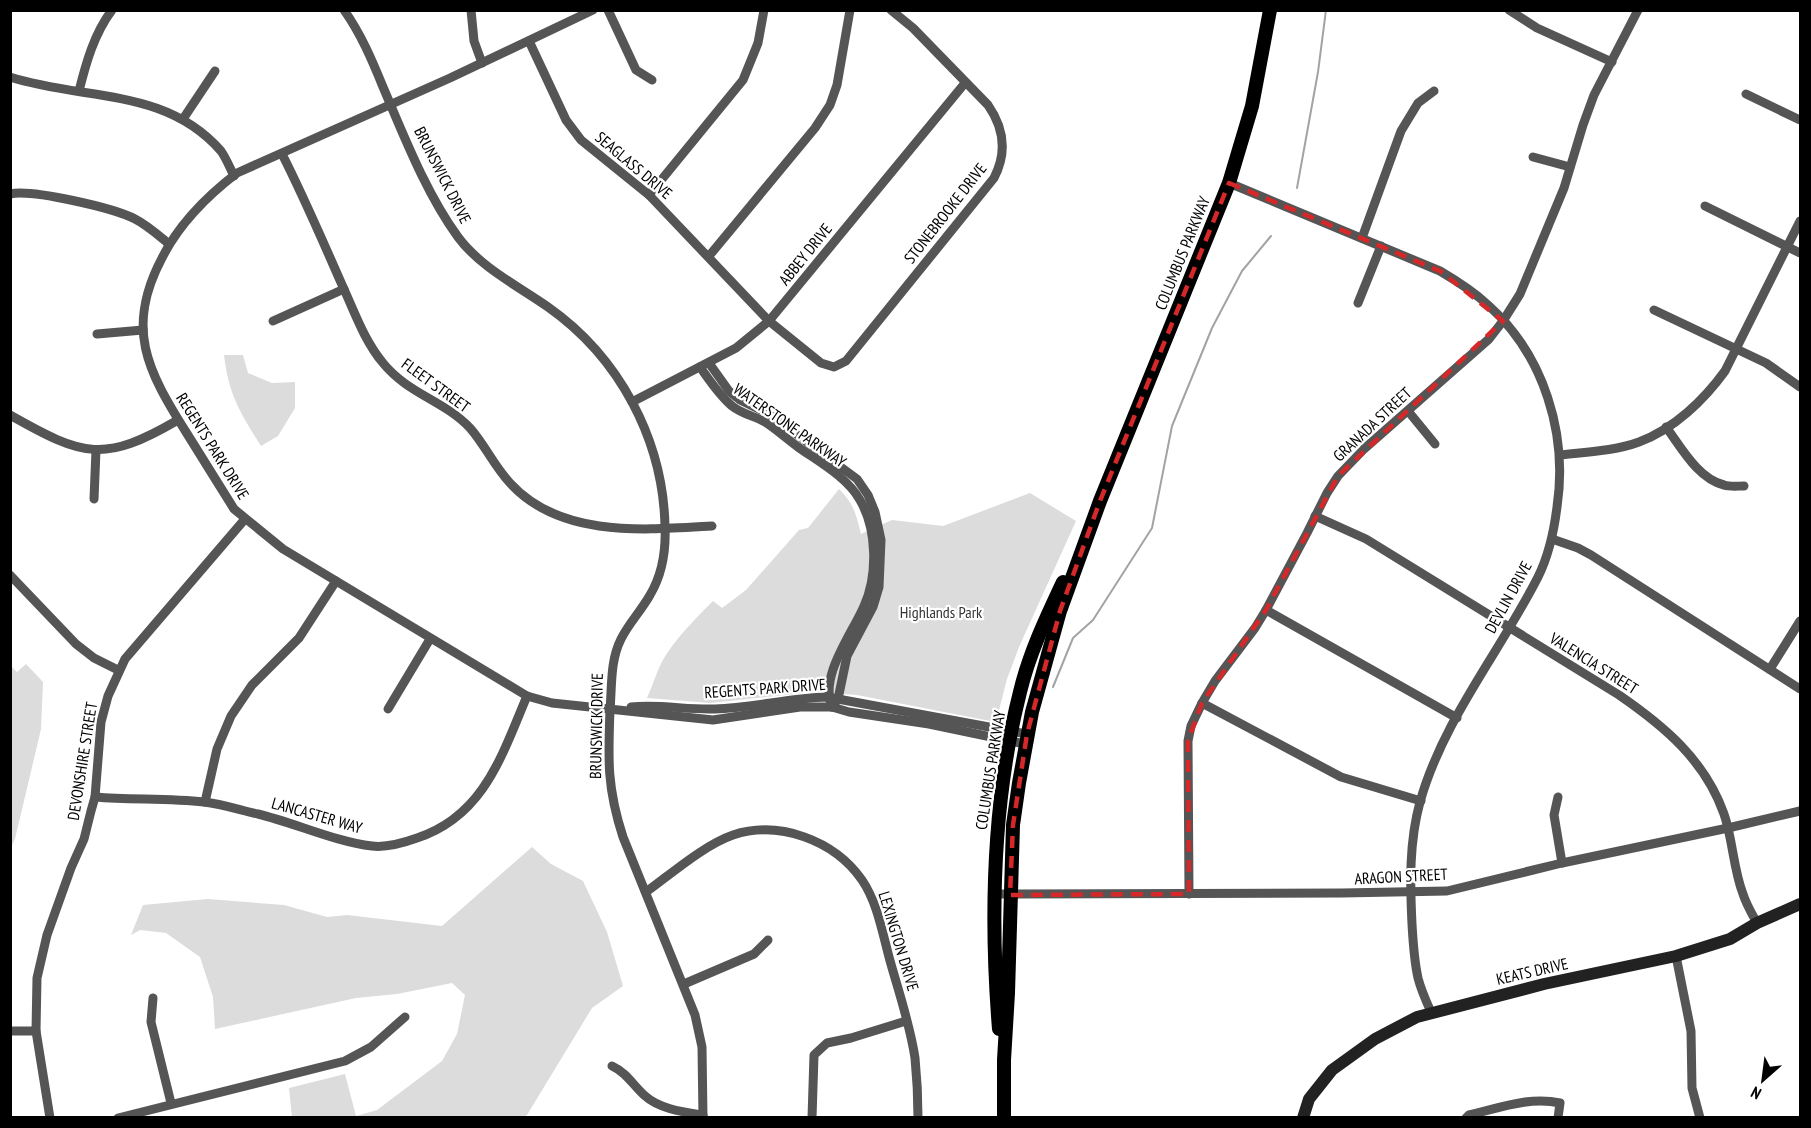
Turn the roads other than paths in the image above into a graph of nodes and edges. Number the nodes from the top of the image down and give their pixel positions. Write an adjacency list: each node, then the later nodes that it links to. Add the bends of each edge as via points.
1 (112, 10): 19 (street, via 95,39)
2 (344, 10): 22 (street, BRUNSWICK DRIVE, via 363,41)
3 (471, 10): 14 (street, via 474,41)
4 (593, 10): 12 (street, REGENTS PARK DRIVE)
5 (608, 10): 17 (street, via 636,70)
6 (764, 10): 31 (street, via 758,43 743,80)
7 (850, 10): 39 (street, via 830,105)
8 (891, 10): 18 (street, STONEBROOKE DRIVE)
9 (1270, 10): 29 (main road, COLUMBUS PARKWAY, via 1252,106)
10 (1509, 10): 13 (street, via 1537,28)
11 (1638, 10): 13 (street, GRANADA STREET)
12 (530, 41): 14 (street, REGENTS PARK DRIVE); 31 (street, SEAGLASS DRIVE, via 566,120 580,140)
13 (1612, 62): 27 (street, GRANADA STREET, via 1594,95)
14 (482, 63): 22 (street, REGENTS PARK DRIVE)
15 (215, 71): 23 (street)
16 (10, 77): 19 (street)
17 (652, 80)
18 (965, 83): 44 (street, ABBEY DRIVE); 44 (street, STONEBROOKE DRIVE, via 988,105 999,126 1003,139 997,171 846,361 827,366)
19 (79, 91): 23 (street, via 146,104)
20 (1434, 91): 34 (street, via 1418,103 1401,131)
21 (1746, 94): 24 (street)
22 (391, 105): 25 (street, REGENTS PARK DRIVE); 51 (street, BRUNSWICK DRIVE, via 458,238 478,259 576,328 600,354)
23 (183, 119): 28 (street, via 222,153)
24 (1800, 120)
25 (282, 154): 28 (street, REGENTS PARK DRIVE); 40 (street, FLEET STREET)
26 (1533, 157): 27 (street)
27 (1570, 168): 45 (street, GRANADA STREET, via 1520,294)
28 (234, 176): 35 (street, REGENTS PARK DRIVE, via 195,210)
29 (1229, 183): 34 (street, DEVLIN DRIVE); 61 (main road, COLUMBUS PARKWAY)
30 (10, 194): 35 (street, via 49,197 123,213)
31 (650, 195): 39 (street, SEAGLASS DRIVE)
32 (1705, 206): 37 (street)
33 (1800, 221): 37 (street)
34 (1362, 238): 36 (street, DEVLIN DRIVE)
35 (169, 244): 46 (street, REGENTS PARK DRIVE, via 146,298)
36 (1381, 246): 41 (street); 45 (street, DEVLIN DRIVE, via 1440,271 1488,305)
37 (1788, 247): 38 (street); 48 (street)
38 (1800, 253)
39 (709, 256): 44 (street, SEAGLASS DRIVE)
40 (344, 289): 43 (street); 65 (street, FLEET STREET, via 362,332 382,362 416,392 470,428 496,467 526,498 582,524)
41 (1358, 303)
42 (1654, 310): 48 (street)
43 (273, 321)
44 (768, 321): 49 (street, ABBEY DRIVE, via 736,348)
45 (1503, 321): 52 (street, GRANADA STREET, via 1489,339); 58 (street, DEVLIN DRIVE, via 1539,375 1552,410)
46 (143, 330): 47 (street); 54 (street, REGENTS PARK DRIVE, via 154,376)
47 (97, 334)
48 (1736, 350): 50 (street, via 1766,363); 55 (street, via 1712,390)
49 (705, 365): 51 (street, ABBEY DRIVE); 77 (street, WATERSTONE PARKWAY, via 722,397 734,408 765,422 850,486 867,514 873,541 871,582 865,604 839,653); 78 (street, WATERSTONE PARKWAY, via 740,400 769,414 857,480 875,512 881,540 879,587 847,656)
50 (1800, 387)
51 (632, 402): 65 (street, BRUNSWICK DRIVE, via 660,476)
52 (1408, 411): 56 (street); 62 (street, GRANADA STREET, via 1338,476)
53 (10, 415): 57 (street, via 61,442)
54 (178, 420): 57 (street, via 128,446); 63 (street, REGENTS PARK DRIVE)
55 (1666, 427): 58 (street, via 1640,442); 59 (street, via 1709,478 1726,486)
56 (1435, 444)
57 (96, 450): 60 (street)
58 (1560, 455): 66 (street, DEVLIN DRIVE)
59 (1744, 486)
60 (94, 499)
61 (1100, 501): 84 (main road, COLUMBUS PARKWAY, via 1035,642); 85 (main road, COLUMBUS PARKWAY, via 1060,611)
62 (1315, 516): 69 (street, GRANADA STREET); 71 (street, VALENCIA STREET, via 1366,539)
63 (244, 519): 68 (street, REGENTS PARK DRIVE, via 283,549); 74 (street, DEVONSHIRE STREET)
64 (712, 526): 65 (street, FLEET STREET)
65 (665, 529): 81 (street, BRUNSWICK DRIVE, via 656,583 620,641 613,661)
66 (1552, 539): 71 (street, DEVLIN DRIVE, via 1539,576); 73 (street, via 1591,555)
67 (10, 574): 74 (street, via 76,644)
68 (336, 581): 72 (street, REGENTS PARK DRIVE); 89 (street, via 299,638 252,685 231,716 217,749)
69 (1266, 610): 79 (street, GRANADA STREET); 83 (street)
70 (1800, 621): 73 (street)
71 (1509, 627): 83 (street, DEVLIN DRIVE); 91 (street, VALENCIA STREET, via 1655,720 1707,779)
72 (430, 639): 76 (street, REGENTS PARK DRIVE); 82 (street)
73 (1770, 669): 75 (street)
74 (118, 670): 86 (street, DEVONSHIRE STREET, via 101,723)
75 (1800, 689)
76 (527, 696): 81 (street, REGENTS PARK DRIVE, via 552,703); 89 (street, LANCASTER WAY, via 494,771 474,802 433,833 388,846 373,846)
77 (827, 697): 78 (street, REGENTS PARK DRIVE); 80 (street); 81 (street, REGENTS PARK DRIVE, via 715,709 645,705)
78 (838, 699): 80 (street, WATERSTONE PARKWAY); 84 (street, REGENTS PARK DRIVE)
79 (1202, 702): 88 (street, via 1341,777); 96 (street, GRANADA STREET, via 1188,741)
80 (831, 707): 81 (street, REGENTS PARK DRIVE, via 800,707 713,720); 84 (street, REGENTS PARK DRIVE)
81 (610, 708): 93 (street, BRUNSWICK DRIVE, via 610,790 620,828)
82 (388, 709)
83 (1457, 718): 88 (street, DEVLIN DRIVE)
84 (1010, 736): 85 (street, REGENTS PARK DRIVE); 95 (main road, COLUMBUS PARKWAY, via 996,838)
85 (1026, 739): 97 (main road, COLUMBUS PARKWAY, via 1013,825)
86 (95, 797): 89 (street, LANCASTER WAY); 108 (street, DEVONSHIRE STREET, via 84,839 40,958)
87 (1558, 797): 92 (street, via 1554,815)
88 (1420, 801): 94 (street, DEVLIN DRIVE, via 1412,850)
89 (205, 802)
90 (1800, 811): 91 (street, ARAGON STREET)
91 (1728, 828): 92 (street, ARAGON STREET); 99 (street, VALENCIA STREET, via 1743,895)
92 (1562, 863): 94 (street, ARAGON STREET, via 1447,891)
93 (646, 892): 102 (street, BRUNSWICK DRIVE); 106 (street, LEXINGTON DRIVE, via 696,855 733,835 775,831 810,838 850,867 871,894)
94 (1411, 892): 96 (street, ARAGON STREET); 104 (street, DEVLIN DRIVE, via 1414,958)
95 (995, 894): 97 (street, ARAGON STREET); 109 (main road, COLUMBUS PARKWAY, via 998,1020)
96 (1189, 894): 97 (street, ARAGON STREET)
97 (1010, 895): 109 (main road, COLUMBUS PARKWAY)
98 (1800, 904): 99 (street, KEATS DRIVE)
99 (1757, 923): 101 (street, KEATS DRIVE, via 1730,939)
100 (768, 940): 102 (street, via 754,954)
101 (1676, 956): 104 (street, KEATS DRIVE); 121 (street, via 1691,1031 1692,1088)
102 (684, 984): 112 (street, BRUNSWICK DRIVE, via 702,1047)
103 (153, 998): 111 (street, via 151,1022)
104 (1431, 1012): 118 (street, KEATS DRIVE, via 1375,1039 1332,1070 1309,1100)
105 (405, 1017): 111 (street, via 371,1047 345,1061)
106 (906, 1021): 115 (street, via 820,1047 814,1055); 116 (street, LEXINGTON DRIVE, via 915,1058)
107 (10, 1031): 108 (street)
108 (36, 1031): 113 (street, DEVONSHIRE STREET)
109 (1004, 1060): 117 (main road, COLUMBUS PARKWAY)
110 (612, 1066): 112 (street, via 623,1071 654,1102)
111 (171, 1103): 114 (street)
112 (703, 1116)
113 (50, 1118)
114 (118, 1118)
115 (812, 1118)
116 (918, 1118)
117 (1004, 1118)
118 (1303, 1118)
119 (1466, 1118): 120 (street, via 1546,1100 1560,1103)
120 (1558, 1118)
121 (1700, 1118)

